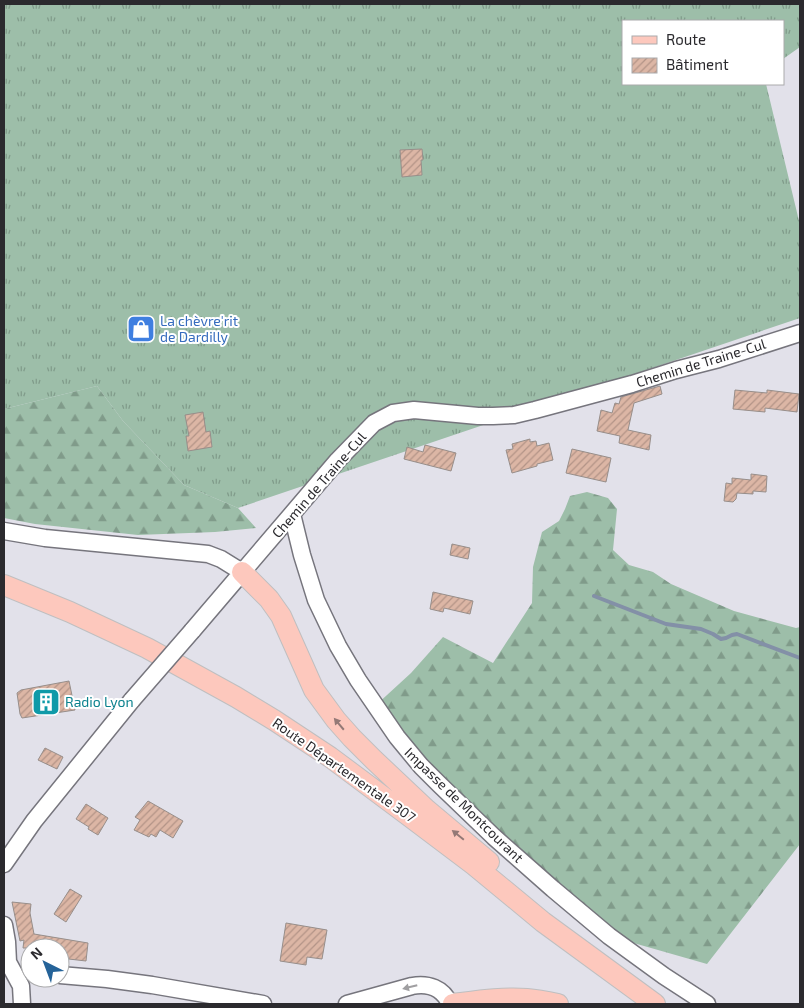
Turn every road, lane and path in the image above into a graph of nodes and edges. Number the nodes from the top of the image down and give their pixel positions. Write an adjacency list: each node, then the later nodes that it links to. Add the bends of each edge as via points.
1 (800, 333): 2 (street, Chemin de Traine-Cul, via 514,415 478,416 414,410 393,413 374,423 360,436)
2 (292, 514): 4 (street, Chemin de Traine-Cul); 16 (street, Impasse de Montcourant, via 316,600 358,680 400,742 494,837 553,889 609,936)
3 (4, 531): 4 (street, via 208,554)
4 (242, 572): 6 (street, Chemin de Traine-Cul, bridge, via 34,820); 15 (main road, one-way to 4, via 427,810 352,738 314,690 277,610)
5 (4, 585): 15 (main road, Route Départementale 307, via 147,648 274,720 409,816 543,922)
6 (4, 864)
7 (4, 925): 8 (street)
8 (8, 972): 10 (street, via 21,986)
9 (70, 976): 11 (street, via 152,985)
10 (22, 1004)
11 (263, 1004)
12 (347, 1004): 13 (street, one-way to 12, via 441,992 423,984)
13 (451, 1004): 14 (main road, via 515,999)
14 (558, 1004)
15 (654, 1004)
16 (707, 1004)

